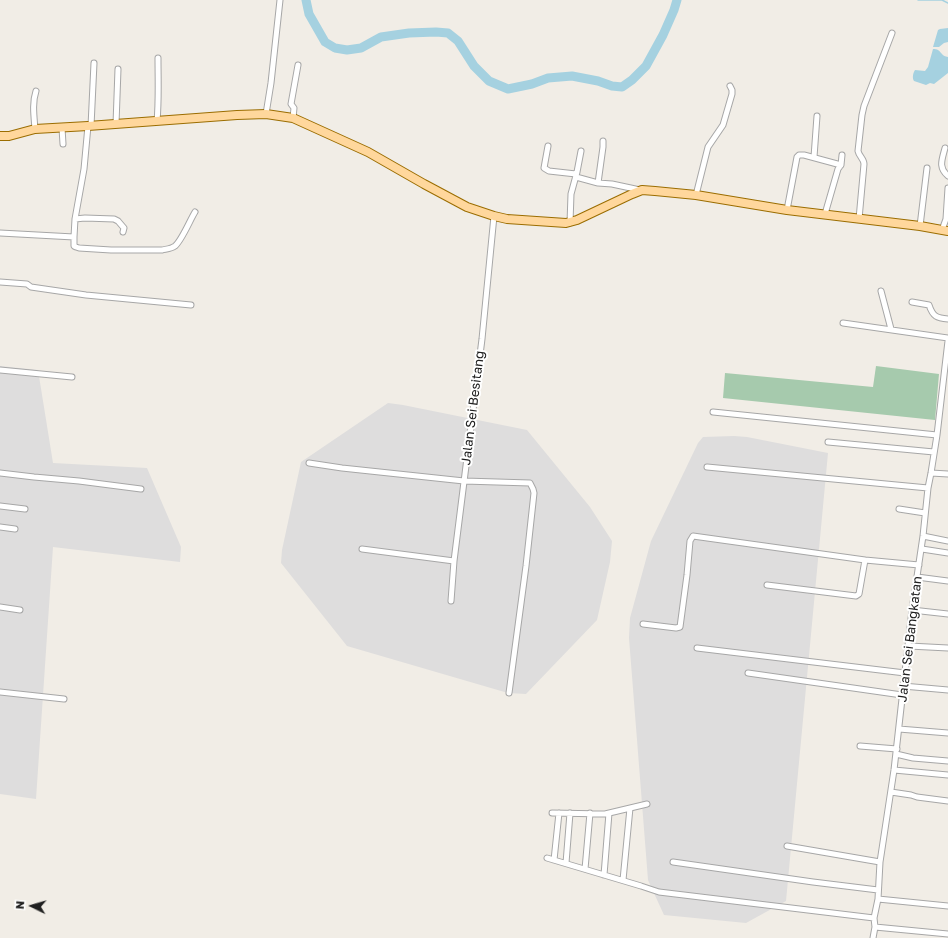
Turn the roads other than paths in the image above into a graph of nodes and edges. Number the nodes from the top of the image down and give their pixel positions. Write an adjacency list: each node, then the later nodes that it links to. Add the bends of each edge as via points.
1 (280, 0): 9 (street)
2 (892, 33): 37 (street, via 862,115 858,151 864,164)
3 (158, 58): 12 (street)
4 (94, 63): 14 (street)
5 (298, 65): 11 (street, via 291,104 294,108)
6 (118, 69): 13 (street)
7 (730, 86): 32 (street, via 732,94 723,125 708,147)
8 (36, 91): 16 (street, via 33,107)
9 (266, 114): 11 (main road); 12 (main road)
10 (817, 116): 24 (street)
11 (293, 118): 36 (main road, via 368,152 467,207)
12 (157, 121): 13 (main road)
13 (116, 124): 14 (main road)
14 (89, 126): 15 (main road); 38 (street)
15 (62, 128): 16 (main road); 19 (street)
16 (36, 129): 17 (main road)
17 (0, 136)
18 (603, 141): 29 (street)
19 (63, 144)
20 (548, 146): 27 (street, via 544,168)
21 (945, 148): 28 (street, via 941,166)
22 (581, 151): 27 (street)
23 (842, 155): 25 (street)
24 (814, 157): 25 (street); 33 (street, via 799,155 796,158)
25 (841, 164): 35 (street)
26 (926, 168): 40 (street)
27 (576, 175): 29 (street); 39 (street, via 571,194)
28 (948, 176)
29 (598, 183): 31 (street)
30 (948, 188): 41 (street)
31 (642, 190): 32 (main road); 39 (main road)
32 (696, 195): 33 (main road)
33 (787, 210): 35 (main road)
34 (195, 212): 44 (street, via 175,246 162,250 79,248 74,246)
35 (825, 214): 37 (main road)
36 (494, 216): 39 (main road, via 524,221); 64 (street, Jalan Sei Besitang)
37 (859, 219): 40 (main road)
38 (75, 220): 42 (street, via 118,220 124,228); 44 (street)
39 (570, 223)
40 (920, 226): 41 (main road)
41 (945, 231)
42 (123, 232)
43 (0, 233): 44 (street)
44 (74, 237)
45 (0, 282): 48 (street, via 27,284 31,287 86,295)
46 (881, 291): 51 (street)
47 (912, 302): 49 (street, via 929,305 935,316)
48 (191, 306)
49 (948, 319)
50 (843, 323): 51 (street)
51 (891, 330): 52 (street)
52 (948, 339): 56 (street, Jalan Sei Bangkatan)
53 (0, 370): 54 (street)
54 (72, 377)
55 (713, 412): 56 (street)
56 (937, 434): 58 (street, Jalan Sei Bangkatan)
57 (828, 442): 58 (street)
58 (934, 452): 62 (street, Jalan Sei Bangkatan)
59 (309, 463): 64 (street)
60 (707, 467): 65 (street)
61 (0, 473): 66 (street)
62 (932, 473): 63 (street); 65 (street, Jalan Sei Bangkatan)
63 (948, 474)
64 (464, 481): 79 (street, Jalan Sei Besitang); 98 (street, via 528,482 534,493)
65 (928, 488): 70 (street, Jalan Sei Bangkatan)
66 (141, 489)
67 (0, 506): 68 (street)
68 (25, 509)
69 (899, 509): 70 (street)
70 (925, 513): 73 (street, Jalan Sei Bangkatan)
71 (0, 527): 72 (street)
72 (15, 529)
73 (923, 536): 74 (street); 76 (street, Jalan Sei Bangkatan)
74 (948, 542)
75 (362, 549): 79 (street)
76 (922, 549): 77 (street); 80 (street, Jalan Sei Bangkatan)
77 (948, 554)
78 (865, 560): 80 (street); 83 (street, via 859,594 856,596); 89 (street, via 693,536 690,542 680,627)
79 (454, 561): 84 (street, Jalan Sei Besitang)
80 (919, 565): 81 (street, Jalan Sei Bangkatan)
81 (917, 577): 82 (street); 87 (street, Jalan Sei Bangkatan)
82 (948, 581)
83 (767, 585)
84 (451, 601)
85 (0, 607): 86 (street)
86 (20, 610)
87 (912, 610): 88 (street); 90 (street, Jalan Sei Bangkatan)
88 (948, 614)
89 (643, 624)
90 (909, 646): 92 (street); 94 (street, Jalan Sei Bangkatan)
91 (697, 648): 94 (street)
92 (948, 648)
93 (748, 673): 99 (street)
94 (905, 673): 95 (street, Jalan Sei Bangkatan)
95 (903, 686): 96 (street); 99 (street, Jalan Sei Bangkatan)
96 (948, 690)
97 (0, 692): 100 (street)
98 (509, 693)
99 (902, 695): 101 (street, Jalan Sei Bangkatan)
100 (64, 699)
101 (899, 729): 102 (street); 104 (street, Jalan Sei Bangkatan)
102 (948, 733)
103 (860, 746): 104 (street)
104 (896, 752): 105 (street, via 913,758); 106 (street, Jalan Sei Bangkatan)
105 (948, 761)
106 (894, 770): 107 (street); 108 (street, Jalan Sei Bangkatan)
107 (948, 775)
108 (891, 792): 109 (street); 121 (street, Jalan Sei Bangkatan)
109 (948, 801)
110 (647, 804): 111 (street)
111 (630, 808): 112 (street); 125 (street)
112 (610, 812): 116 (street); 124 (street)
113 (552, 813): 114 (street)
114 (558, 813): 115 (street); 119 (street)
115 (570, 813): 116 (street); 122 (street)
116 (590, 813): 123 (street)
117 (787, 846): 121 (street)
118 (547, 858): 119 (street)
119 (554, 860): 122 (street)
120 (673, 862): 126 (street)
121 (880, 862): 126 (street, Jalan Sei Bangkatan)
122 (566, 863): 123 (street)
123 (585, 869): 124 (street)
124 (604, 874): 125 (street)
125 (624, 880): 129 (street, via 659,892)
126 (878, 890): 127 (street, Jalan Sei Bangkatan)
127 (878, 899): 128 (street); 129 (street, Jalan Sei Bangkatan)
128 (948, 906)
129 (874, 918): 130 (street, Jalan Sei Bangkatan)
130 (875, 927): 131 (street); 132 (street, Jalan Sei Bangkatan)
131 (948, 934)
132 (873, 938)

